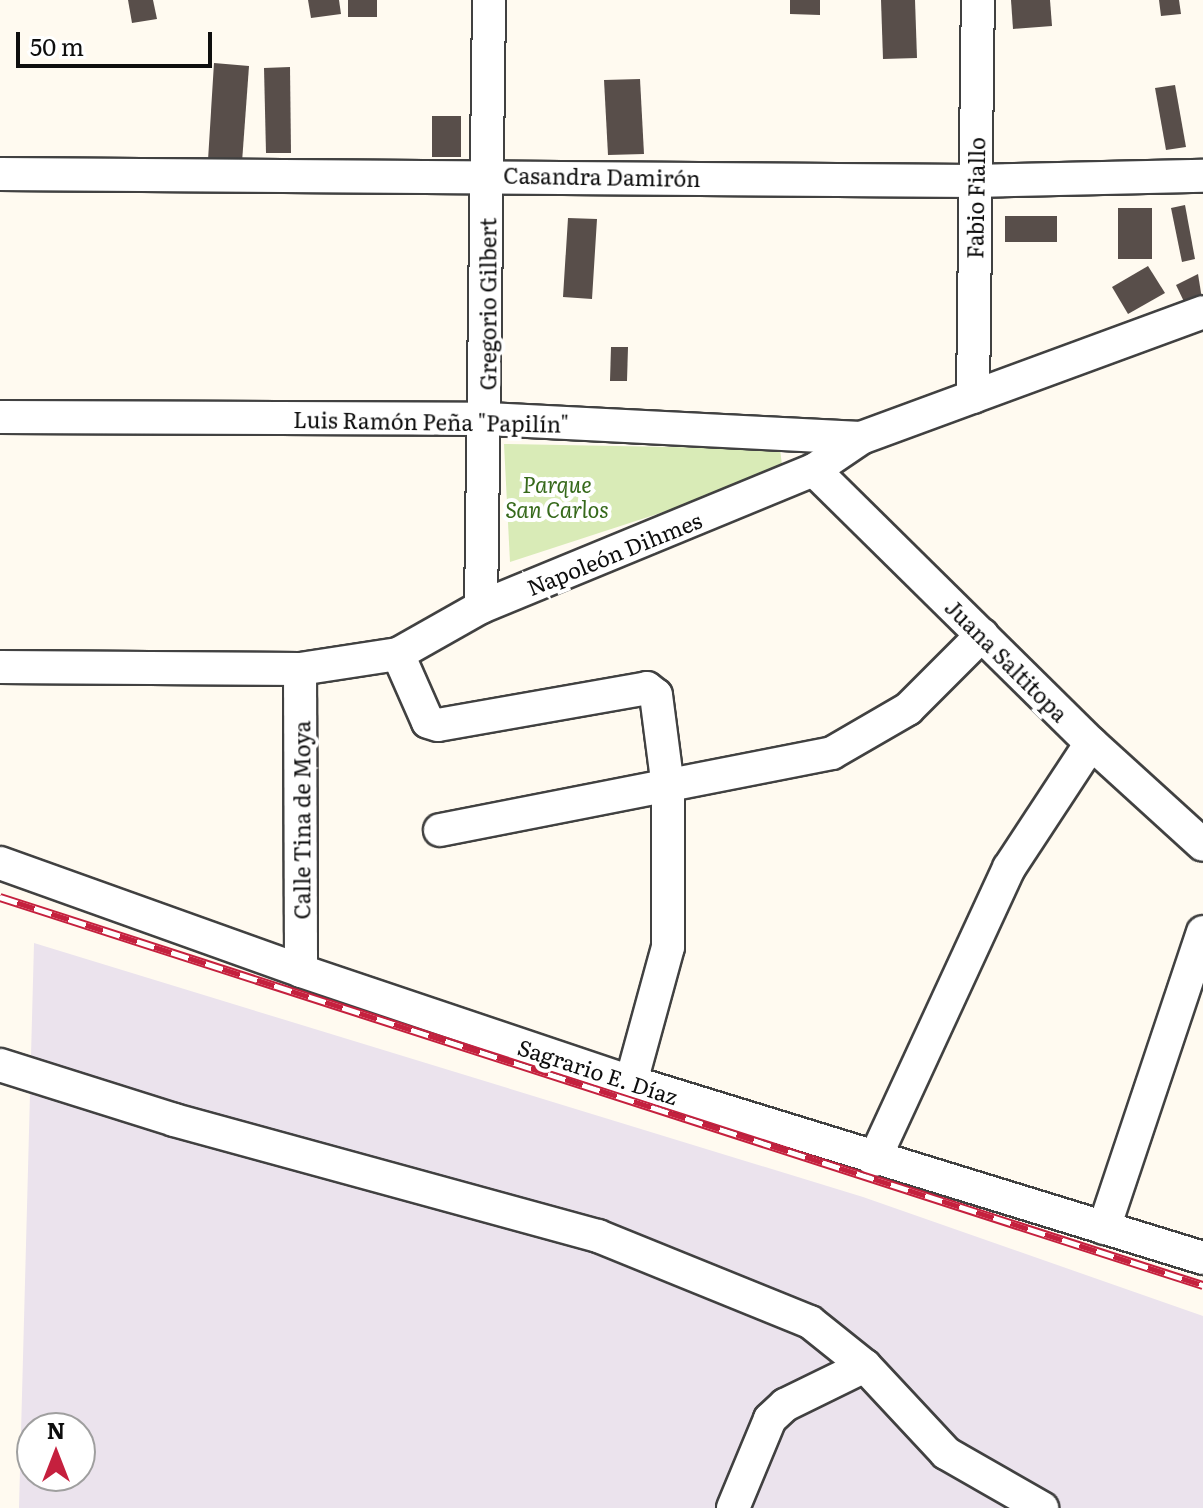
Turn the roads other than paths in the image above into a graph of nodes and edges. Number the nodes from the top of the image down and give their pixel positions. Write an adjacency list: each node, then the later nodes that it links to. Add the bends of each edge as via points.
1 (489, 0): 4 (street, Gregorio Gilbert)
2 (978, 0): 6 (street, Fabio Fiallo)
3 (0, 174): 4 (street, Casandra Damirón)
4 (488, 175): 6 (street, Casandra Damirón); 10 (street, Gregorio Gilbert)
5 (1203, 176): 6 (street, Casandra Damirón)
6 (975, 181): 8 (street, Fabio Fiallo)
7 (1203, 312): 8 (street, Napoleón Dihmes)
8 (973, 397): 11 (street, Napoleón Dihmes)
9 (0, 417): 10 (street, Luis Ramón Peña "Papilín")
10 (487, 419): 11 (street, Luis Ramón Peña "Papilín"); 13 (street, Gregorio Gilbert)
11 (861, 438): 12 (street, Napoleón Dihmes)
12 (814, 470): 13 (street, Napoleón Dihmes); 14 (street, Juana Saltitopa)
13 (481, 607): 15 (street, Napoleón Dihmes)
14 (982, 635): 18 (street, Juana Saltitopa); 19 (street, via 908,709 832,753)
15 (398, 654): 17 (street, Napoleón Dihmes); 19 (street, via 428,722 438,725 652,690)
16 (0, 667): 17 (street, Napoleón Dihmes)
17 (300, 669): 24 (street, Calle Tina de Moya)
18 (1091, 743): 21 (street, Juana Saltitopa); 27 (street, via 1009,868)
19 (668, 788): 20 (street); 26 (street, via 668,947)
20 (440, 830)
21 (1203, 845)
22 (0, 863): 24 (street, Sagrario E. Díaz)
23 (1203, 932): 28 (street)
24 (301, 971): 26 (street, Sagrario E. Díaz)
25 (0, 1065): 30 (street, via 174,1120 598,1236 810,1322)
26 (631, 1082): 27 (street, Sagrario E. Díaz)
27 (874, 1160): 28 (street, Sagrario E. Díaz)
28 (1104, 1228): 29 (street, Sagrario E. Díaz)
29 (1203, 1258)
30 (865, 1366): 31 (street, via 785,1405 770,1419); 32 (street, via 946,1453)
31 (733, 1508)
32 (1042, 1508)

